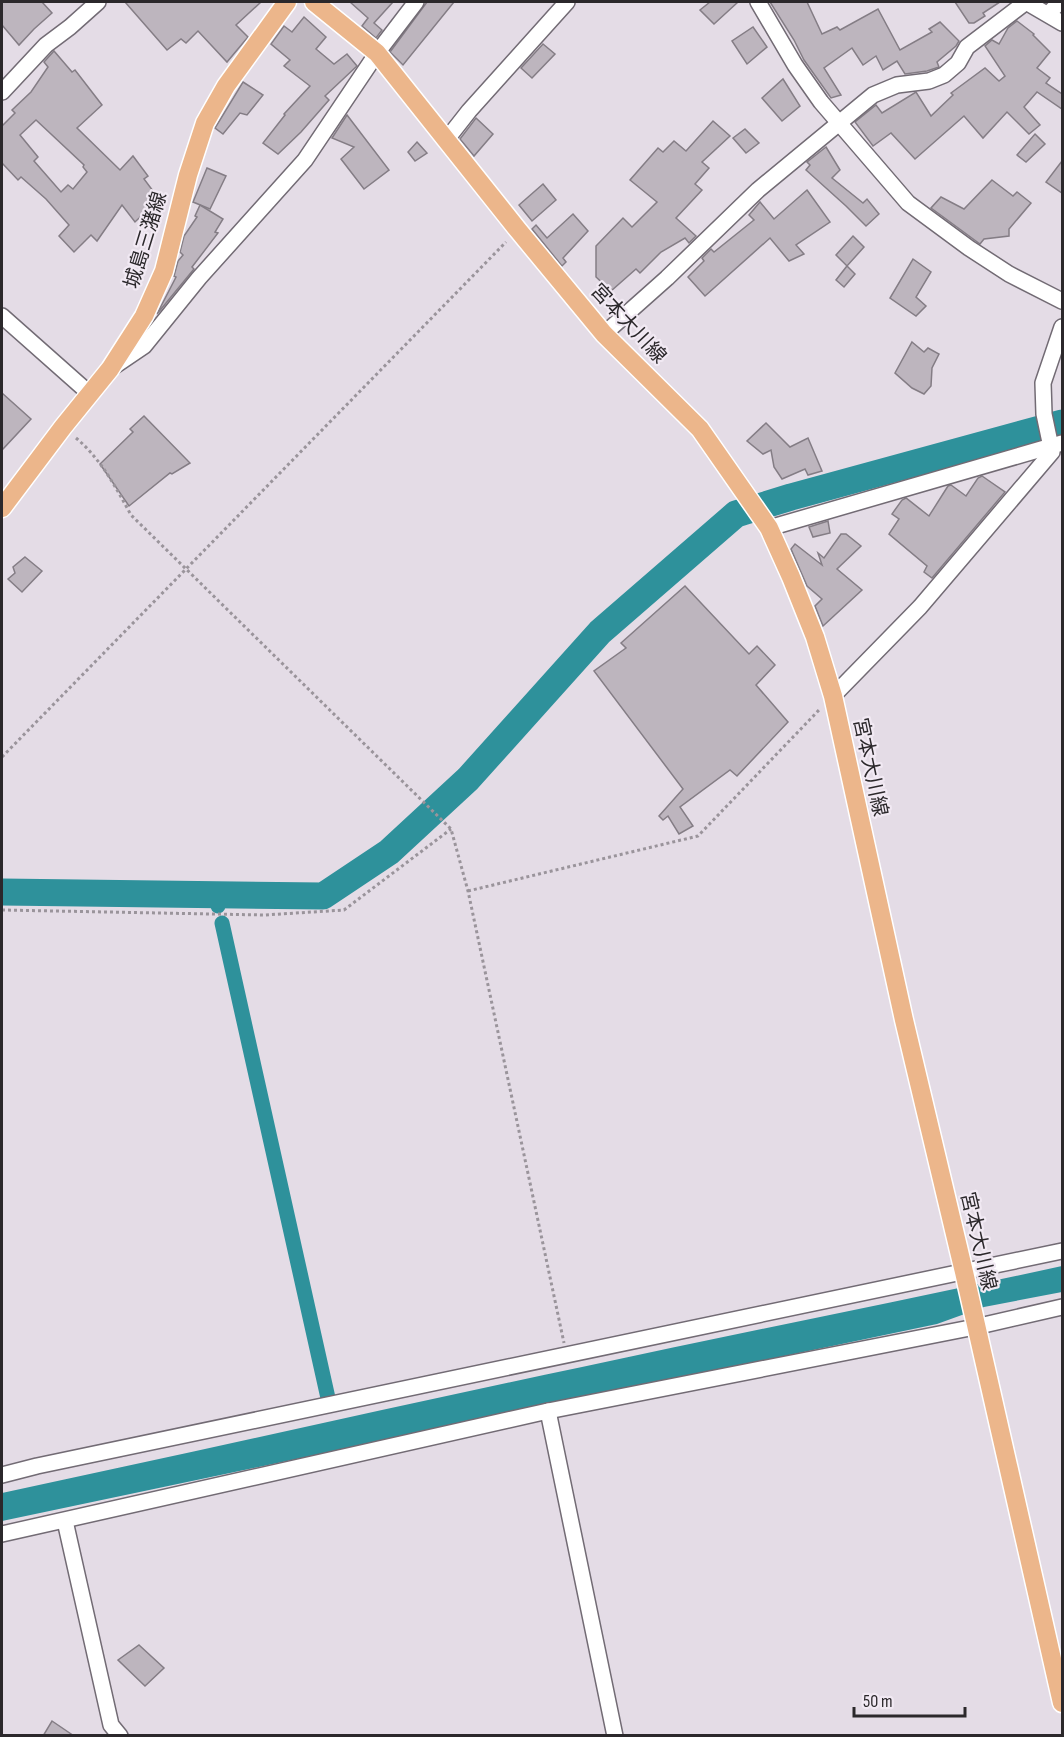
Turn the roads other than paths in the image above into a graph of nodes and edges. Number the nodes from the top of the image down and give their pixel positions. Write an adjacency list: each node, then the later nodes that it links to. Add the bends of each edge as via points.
1 (98, 2): 12 (street, via 46,45)
2 (287, 2): 19 (main road, 城島三潴線, via 226,86 205,123 164,271 144,316)
3 (314, 2): 11 (main road, 宮本大川線)
4 (416, 2): 11 (street)
5 (567, 2): 14 (street)
6 (758, 2): 13 (street, via 795,64)
7 (1026, 2): 9 (street); 13 (street, via 967,47 958,63 944,75 897,85 873,95)
8 (1060, 2): 9 (street)
9 (1048, 14): 10 (street)
10 (1062, 23)
11 (377, 53): 14 (main road, 宮本大川線); 19 (street, via 305,160 144,346)
12 (2, 92)
13 (840, 122): 15 (street, via 908,203 1009,274); 18 (street, via 758,190)
14 (447, 139): 18 (main road, 宮本大川線)
15 (1062, 301)
16 (2, 316): 20 (street)
17 (1062, 327): 21 (street, via 1043,383 1044,414)
18 (604, 334): 23 (main road, 宮本大川線, via 700,429)
19 (110, 369): 20 (main road, 城島三潴線)
20 (90, 394): 22 (main road, 城島三潴線)
21 (1057, 444): 23 (street); 24 (street, via 920,607)
22 (2, 508)
23 (766, 523): 24 (main road, 宮本大川線, via 815,637)
24 (833, 696): 26 (main road, 宮本大川線)
25 (1062, 1251): 26 (street)
26 (965, 1278): 28 (main road, 宮本大川線); 30 (street, via 567,1356)
27 (1062, 1307): 28 (street)
28 (974, 1323): 29 (street); 33 (main road, 宮本大川線)
29 (548, 1411): 31 (street); 35 (street)
30 (2, 1475)
31 (65, 1521): 32 (street); 34 (street)
32 (2, 1534)
33 (1062, 1703)
34 (111, 1732)
35 (615, 1736)

